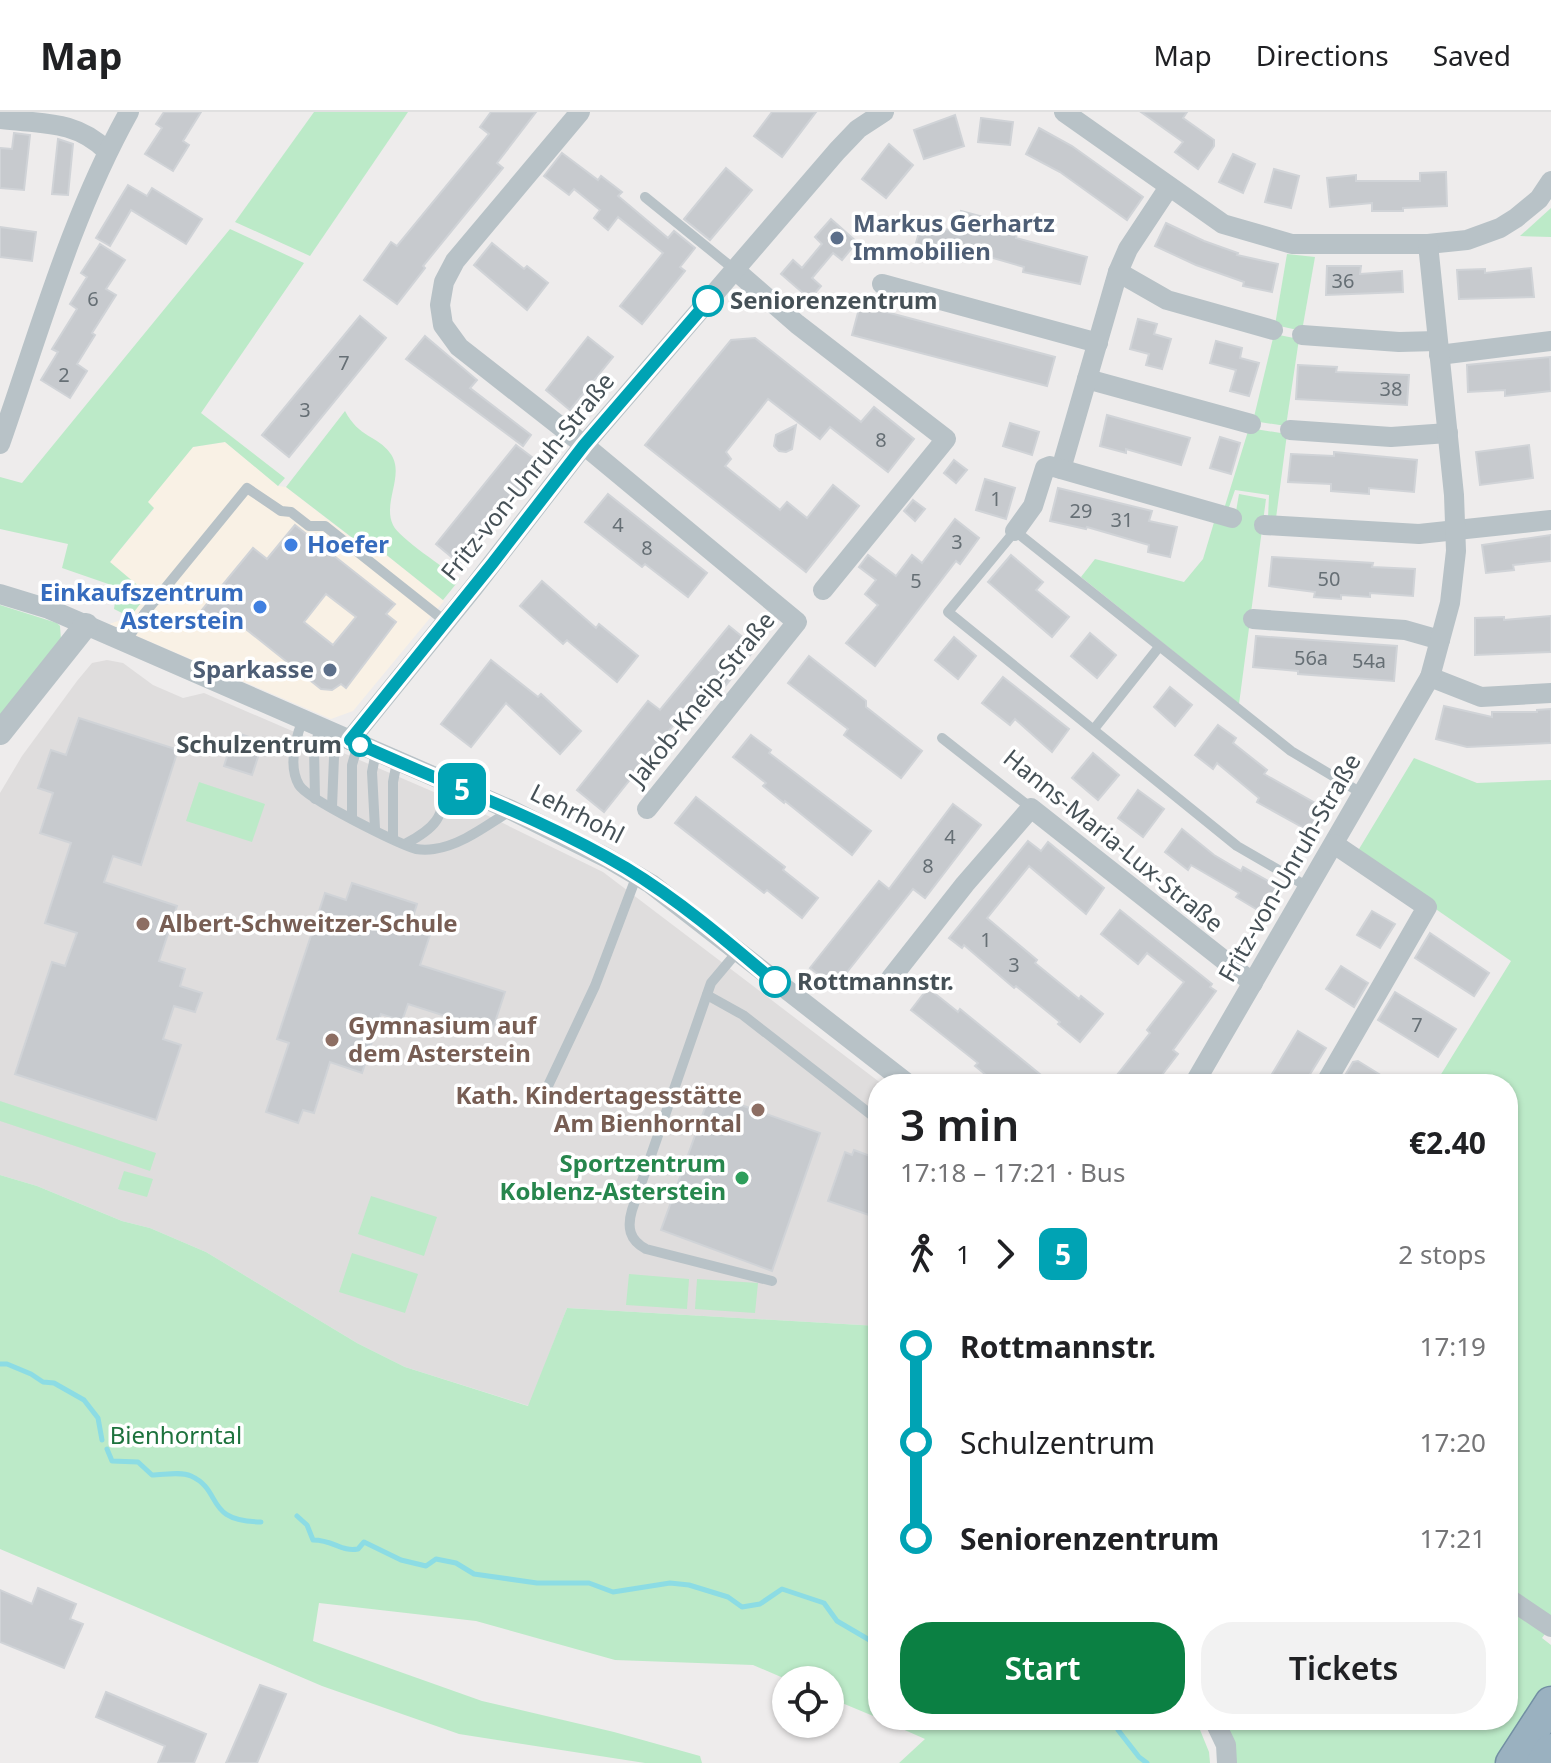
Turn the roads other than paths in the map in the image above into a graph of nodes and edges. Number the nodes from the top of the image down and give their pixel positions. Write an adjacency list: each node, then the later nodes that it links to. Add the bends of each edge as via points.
1 (129, 112): 6 (street)
2 (580, 112): 24 (street, via 455,261 440,305 443,325 459,347)
3 (884, 112): 11 (street, Fritz-von-Unruh-Straße, via 837,151)
4 (1064, 112): 8 (street)
5 (0, 119): 6 (street, via 77,129)
6 (107, 151): 23 (street)
7 (1551, 181): 10 (street, via 1539,199 1500,228 1467,240)
8 (1169, 187): 10 (street, via 1223,224 1292,244); 12 (street)
9 (645, 197): 11 (lane)
10 (1428, 244): 18 (street, Fritz-von-Unruh-Straße)
11 (735, 270): 24 (street, Fritz-von-Unruh-Straße); 31 (street, via 946,439)
12 (1118, 272): 14 (street, via 1167,300); 17 (street)
13 (882, 284): 17 (street)
14 (1273, 330)
15 (1302, 335): 18 (street)
16 (1551, 341): 18 (street)
17 (1098, 343): 19 (street)
18 (1438, 348): 22 (street, Fritz-von-Unruh-Straße)
19 (1087, 379): 20 (street); 25 (street)
20 (1251, 424)
21 (1290, 430): 22 (street, via 1391,437)
22 (1448, 433): 30 (street, Fritz-von-Unruh-Straße)
23 (0, 444)
24 (584, 445): 34 (street, Fritz-von-Unruh-Straße); 52 (street, Jakob-Kneip-Straße, via 797,622)
25 (1061, 469): 26 (street); 29 (street, via 1045,468 1033,506)
26 (1232, 518)
27 (1551, 520): 30 (street)
28 (1264, 525): 30 (street)
29 (1015, 531): 38 (lane); 42 (lane, via 948,612)
30 (1456, 531): 36 (street, Fritz-von-Unruh-Straße, via 1453,587)
31 (823, 590)
32 (0, 594): 35 (street, Lehrhohl)
33 (1253, 619): 36 (street, via 1405,630)
34 (446, 622): 37 (lane, via 325,526 309,526 247,488); 45 (street, Fritz-von-Unruh-Straße)
35 (86, 625): 37 (street, Lehrhohl); 43 (street)
36 (1440, 640): 39 (street, Fritz-von-Unruh-Straße)
37 (125, 643): 41 (street, Lehrhohl)
38 (1159, 647): 42 (lane); 48 (lane, via 1291,751)
39 (1430, 677): 40 (street, via 1481,697); 48 (street, Fritz-von-Unruh-Straße)
40 (1551, 693)
41 (312, 723): 45 (street, Lehrhohl); 49 (lane); 49 (lane, via 295,741 296,779)
42 (1094, 729): 60 (lane, via 1237,846)
43 (0, 733)
44 (942, 738): 51 (lane, Hanns-Maria-Lux-Straße)
45 (357, 743): 46 (street, Lehrhohl); 50 (lane, via 334,757); 54 (lane); 55 (lane, via 372,772)
46 (397, 762): 47 (street, Lehrhohl); 56 (lane)
47 (447, 783): 53 (street, Lehrhohl); 57 (lane, via 437,821)
48 (1363, 794): 58 (street, Fritz-von-Unruh-Straße)
49 (315, 799): 50 (lane)
50 (332, 807): 54 (lane)
51 (1031, 808): 62 (street); 63 (street, Hanns-Maria-Lux-Straße)
52 (647, 809)
53 (511, 810): 57 (lane, via 443,847 421,850); 59 (street, Lehrhohl)
54 (352, 818): 55 (lane)
55 (375, 829): 56 (lane)
56 (393, 838): 57 (lane)
57 (405, 844)
58 (1334, 844): 60 (street, Fritz-von-Unruh-Straße); 67 (street, via 1427,907)
59 (637, 875): 61 (street, Lehrhohl); 68 (lane, via 595,986)
60 (1308, 887): 63 (street, Fritz-von-Unruh-Straße)
61 (738, 951): 64 (lane); 65 (street, Lehrhohl)
62 (891, 978)
63 (1253, 983): 66 (street, Fritz-von-Unruh-Straße)
64 (707, 995): 69 (lane, via 743,1015); 70 (lane, via 629,1229 636,1244 646,1249)
65 (895, 1074)
66 (1200, 1074)
67 (1331, 1074)
68 (546, 1090)
69 (868, 1112)
70 (772, 1281)
71 (1518, 1605): 72 (street)
72 (1551, 1626)
73 (1551, 1703): 77 (highway)
74 (1219, 1730): 76 (street)
75 (1551, 1750): 78 (highway)
76 (1227, 1763)
77 (1512, 1763)
78 (1543, 1763)

